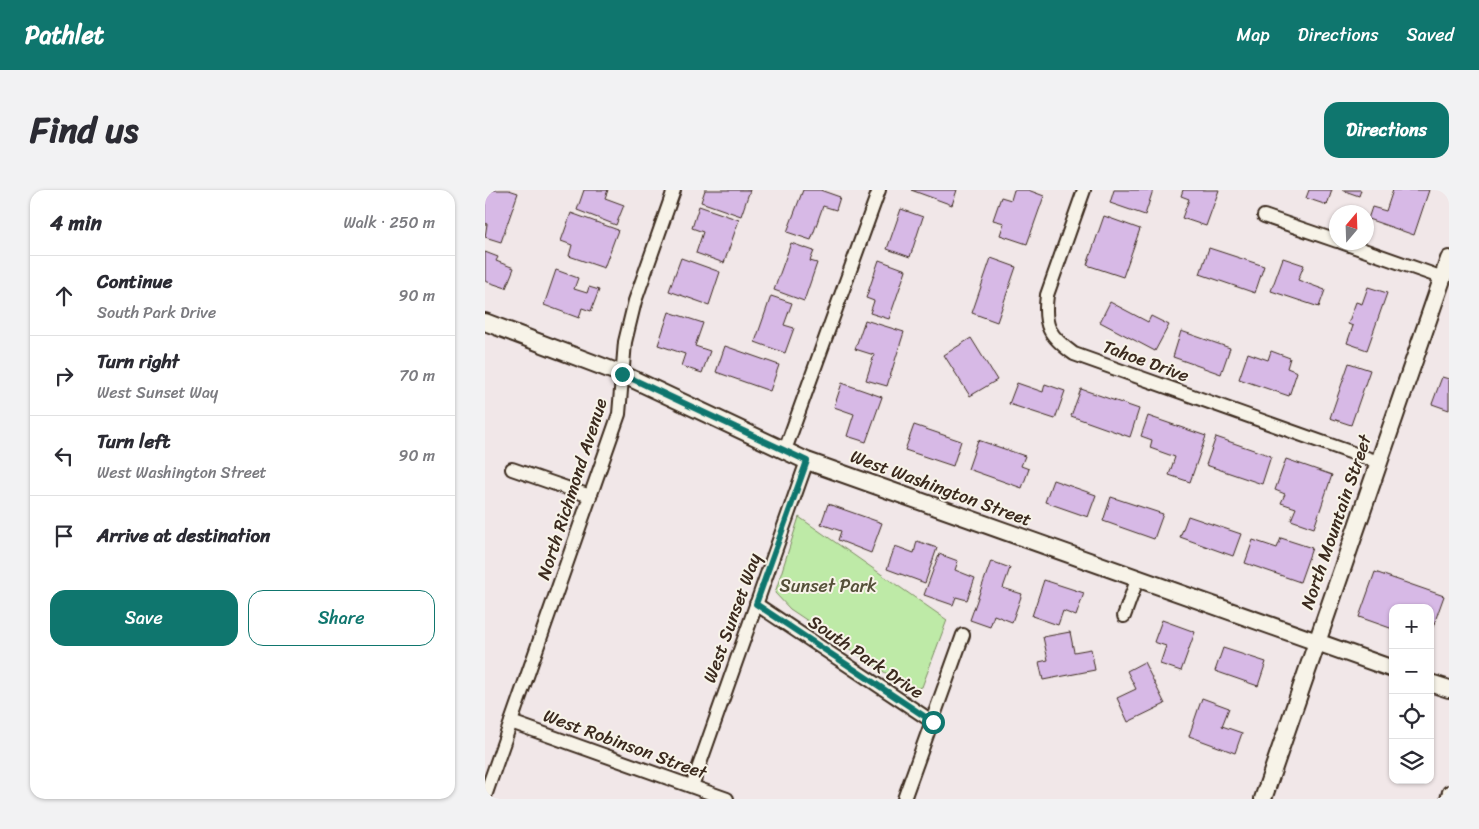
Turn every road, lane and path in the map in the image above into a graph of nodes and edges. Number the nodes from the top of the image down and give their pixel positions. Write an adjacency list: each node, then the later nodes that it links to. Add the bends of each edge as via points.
1 (675, 190): 10 (street, North Richmond Avenue, via 635,301 625,342)
2 (879, 190): 11 (street)
3 (1084, 190): 13 (street, Tahoe Drive, via 1047,295 1045,312 1049,331 1059,344 1074,354)
4 (1264, 216): 5 (street)
5 (1329, 238)
6 (1364, 250): 8 (street)
7 (1449, 259): 8 (street, North Mountain Street)
8 (1443, 278): 13 (street, North Mountain Street)
9 (485, 322): 10 (street, West Washington Street)
10 (622, 374): 11 (street, West Washington Street); 15 (street, North Richmond Avenue, via 619,414)
11 (785, 450): 12 (street, West Washington Street)
12 (807, 461): 16 (street, West Washington Street); 17 (street, West Sunset Way)
13 (1379, 462): 20 (street, North Mountain Street)
14 (512, 469): 15 (street)
15 (590, 496): 24 (street, North Richmond Avenue)
16 (1137, 580): 18 (street); 20 (street, West Washington Street)
17 (756, 604): 25 (street, South Park Drive); 26 (street, West Sunset Way)
18 (1124, 616)
19 (963, 635): 25 (street)
20 (1316, 642): 21 (street, West Washington Street); 31 (street, North Mountain Street)
21 (1389, 668)
22 (1434, 683): 23 (street)
23 (1449, 689)
24 (511, 722): 26 (street, West Robinson Street); 28 (street, North Richmond Avenue)
25 (933, 722): 30 (street)
26 (691, 786): 29 (street, West Robinson Street)
27 (1449, 792): 32 (street)
28 (485, 796)
29 (727, 799)
30 (905, 799)
31 (1263, 799)
32 (1447, 799)

